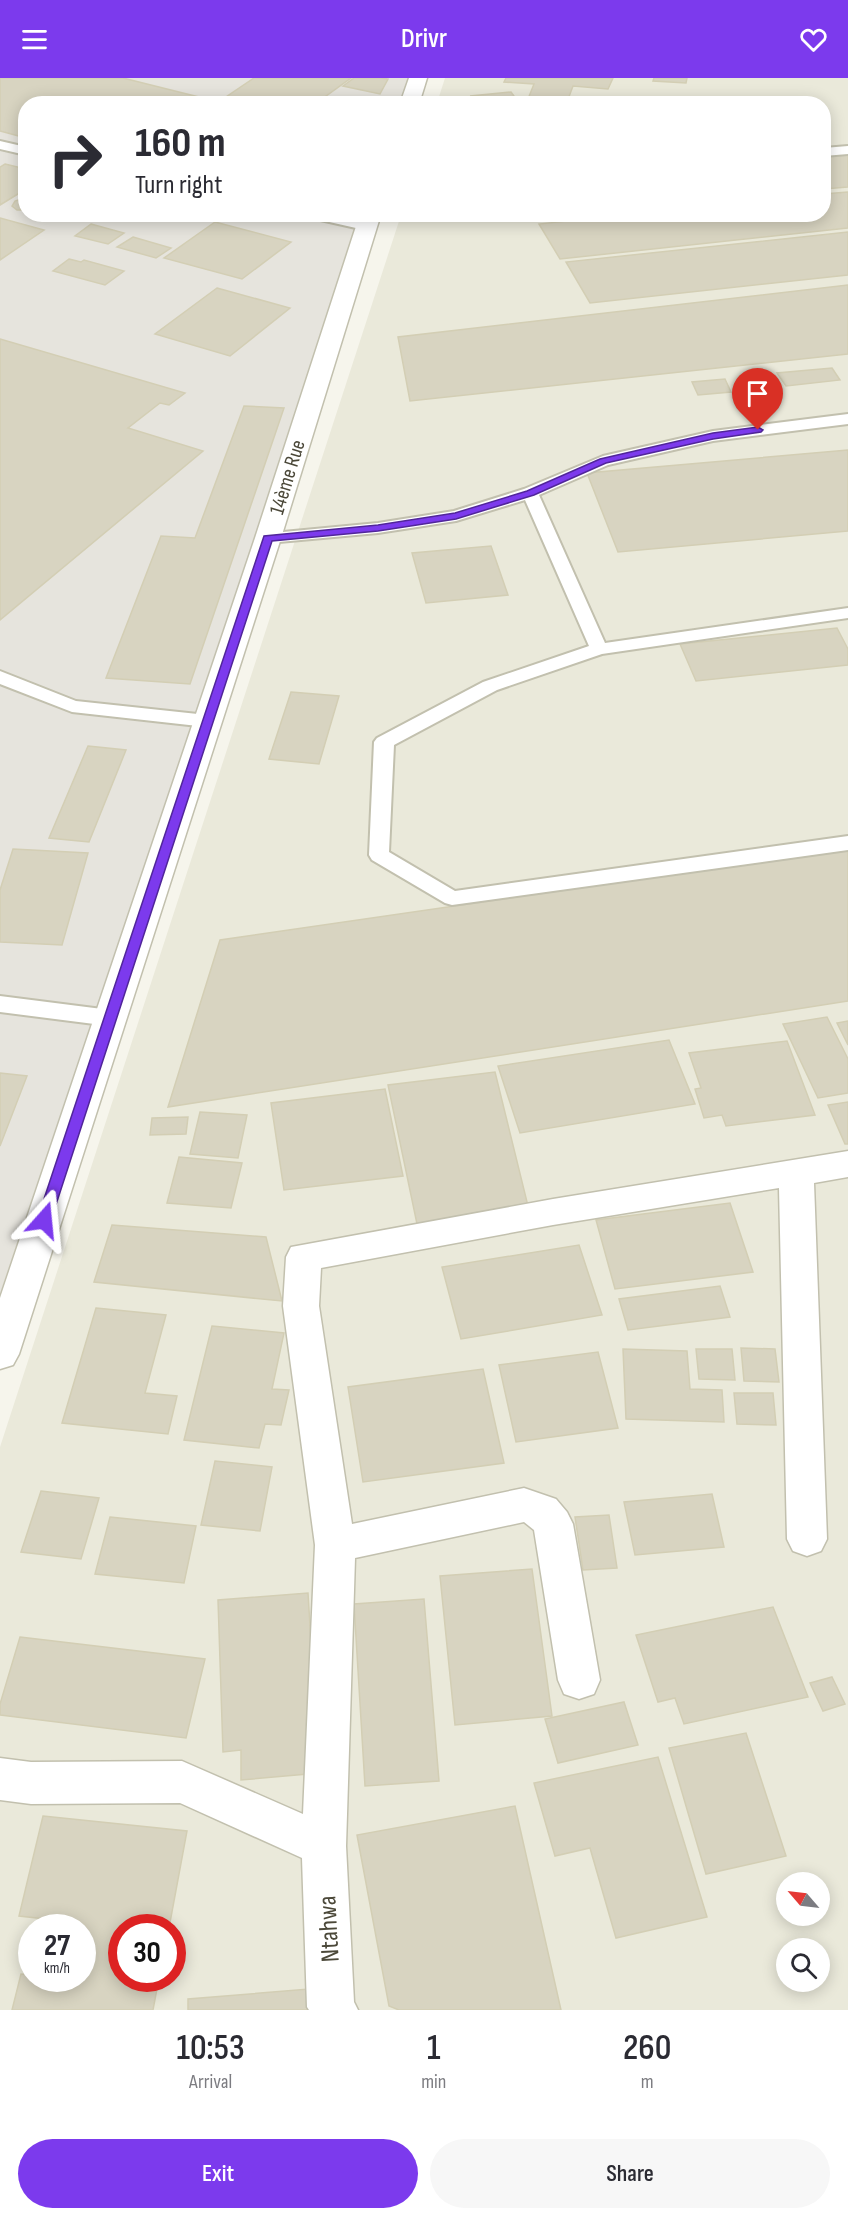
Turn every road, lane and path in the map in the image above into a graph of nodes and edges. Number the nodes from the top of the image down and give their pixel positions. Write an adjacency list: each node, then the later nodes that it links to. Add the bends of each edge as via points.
1 (418, 78): 2 (street)
2 (412, 96)
3 (0, 145): 4 (lane)
4 (18, 149)
5 (848, 150): 6 (lane)
6 (831, 151)
7 (367, 222): 10 (street, 14ème Rue)
8 (848, 419): 9 (lane, via 713,436 603,461)
9 (530, 493): 10 (lane, via 456,516); 12 (lane)
10 (268, 538): 14 (street, 14ème Rue)
11 (848, 613): 12 (lane)
12 (599, 649): 15 (lane, via 490,686 384,742 379,855 452,898)
13 (0, 677): 14 (lane, via 72,706)
14 (207, 721): 17 (street, 14ème Rue)
15 (848, 843)
16 (0, 1004): 17 (lane)
17 (110, 1018): 20 (street, 14ème Rue)
18 (848, 1164): 19 (street)
19 (796, 1172): 21 (street); 22 (street, Ntahwa, via 304,1257 302,1306)
20 (0, 1354)
21 (807, 1539)
22 (334, 1545): 23 (street, via 524,1505 542,1511 553,1524); 25 (street, Ntahwa)
23 (579, 1680)
24 (0, 1779): 25 (street, via 31,1783 182,1782)
25 (324, 1846): 26 (street, Ntahwa)
26 (334, 2010)

